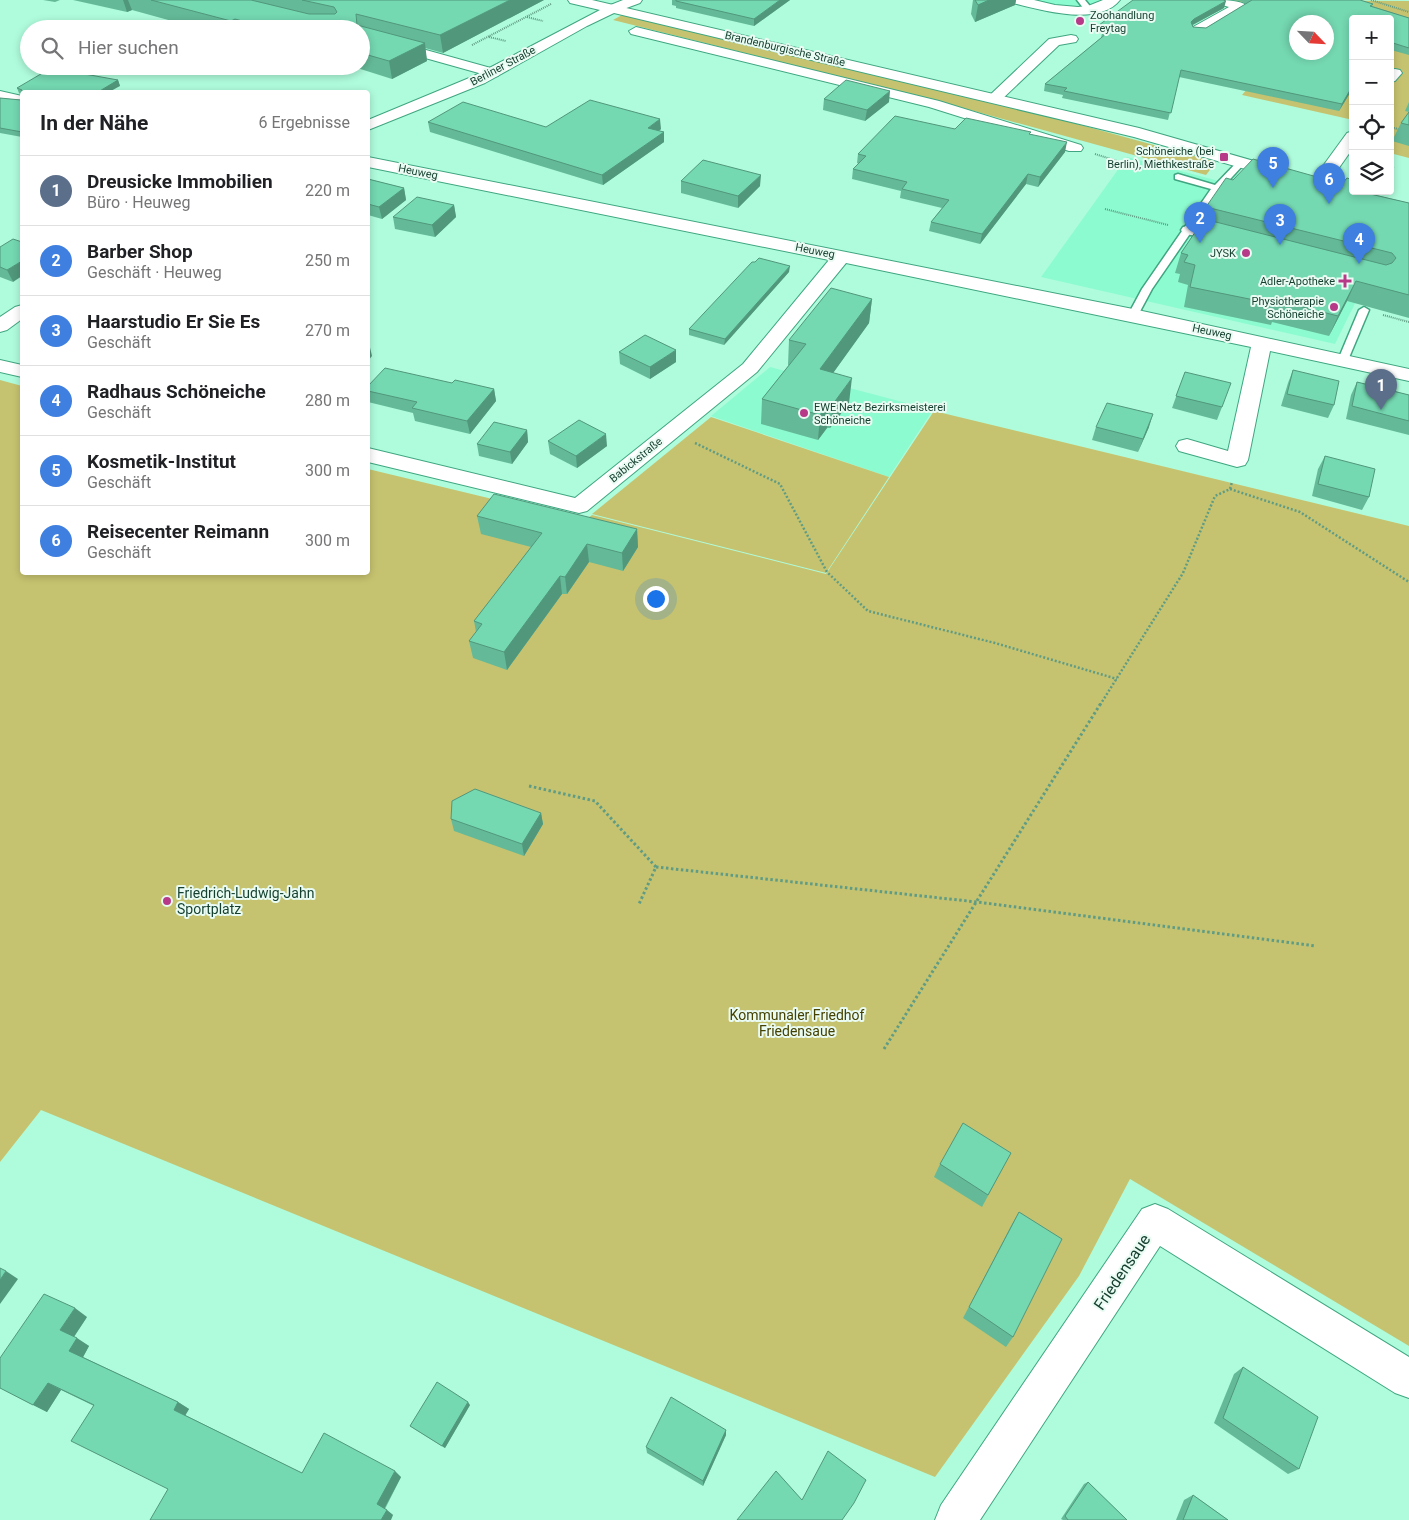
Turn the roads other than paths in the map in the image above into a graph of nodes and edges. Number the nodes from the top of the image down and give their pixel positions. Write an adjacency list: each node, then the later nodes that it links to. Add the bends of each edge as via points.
1 (575, 0): 7 (street, Brandenburgische Straße)
2 (635, 0): 7 (street, Berliner Straße)
3 (1018, 0): 8 (street, via 1069,12)
4 (1081, 0): 8 (lane)
5 (1113, 0): 8 (street)
6 (1220, 0): 10 (street, via 1241,6)
7 (613, 9): 9 (street, Brandenburgische Straße); 15 (street, Berliner Straße)
8 (1090, 11)
9 (695, 29): 14 (street); 17 (street, Brandenburgische Straße)
10 (1198, 30)
11 (636, 31): 14 (street)
12 (370, 39): 15 (street)
13 (1071, 39): 17 (street, via 1054,42)
14 (676, 41): 21 (street, via 934,104)
15 (493, 73): 20 (street, Berliner Straße)
16 (0, 96): 18 (street)
17 (995, 98): 19 (street, Brandenburgische Straße)
18 (20, 100)
19 (1056, 113): 21 (street); 25 (street, Brandenburgische Straße)
20 (370, 124)
21 (1034, 135): 23 (street)
22 (1349, 142): 27 (street)
23 (1075, 148)
24 (370, 162): 32 (street, Heuweg)
25 (1242, 163): 27 (street, Brandenburgische Straße); 28 (lane)
26 (1178, 177): 28 (lane)
27 (1318, 185): 29 (street, Brandenburgische Straße)
28 (1217, 188): 30 (lane)
29 (1336, 190)
30 (1188, 230): 31 (street); 35 (lane)
31 (1235, 242)
32 (842, 256): 35 (street, Heuweg); 43 (street, Babickstraße, via 750,368 579,506)
33 (1364, 310): 38 (lane)
34 (20, 312): 36 (street)
35 (1133, 315): 37 (street, Heuweg)
36 (0, 326)
37 (1262, 343): 38 (street, Heuweg); 42 (street, via 1237,460)
38 (1343, 360): 41 (street, Heuweg)
39 (0, 366): 40 (street)
40 (20, 371)
41 (1409, 375)
42 (1187, 446)
43 (370, 455)
44 (1409, 1379): 45 (street, Friedensaue, via 1155,1222)
45 (956, 1520)

